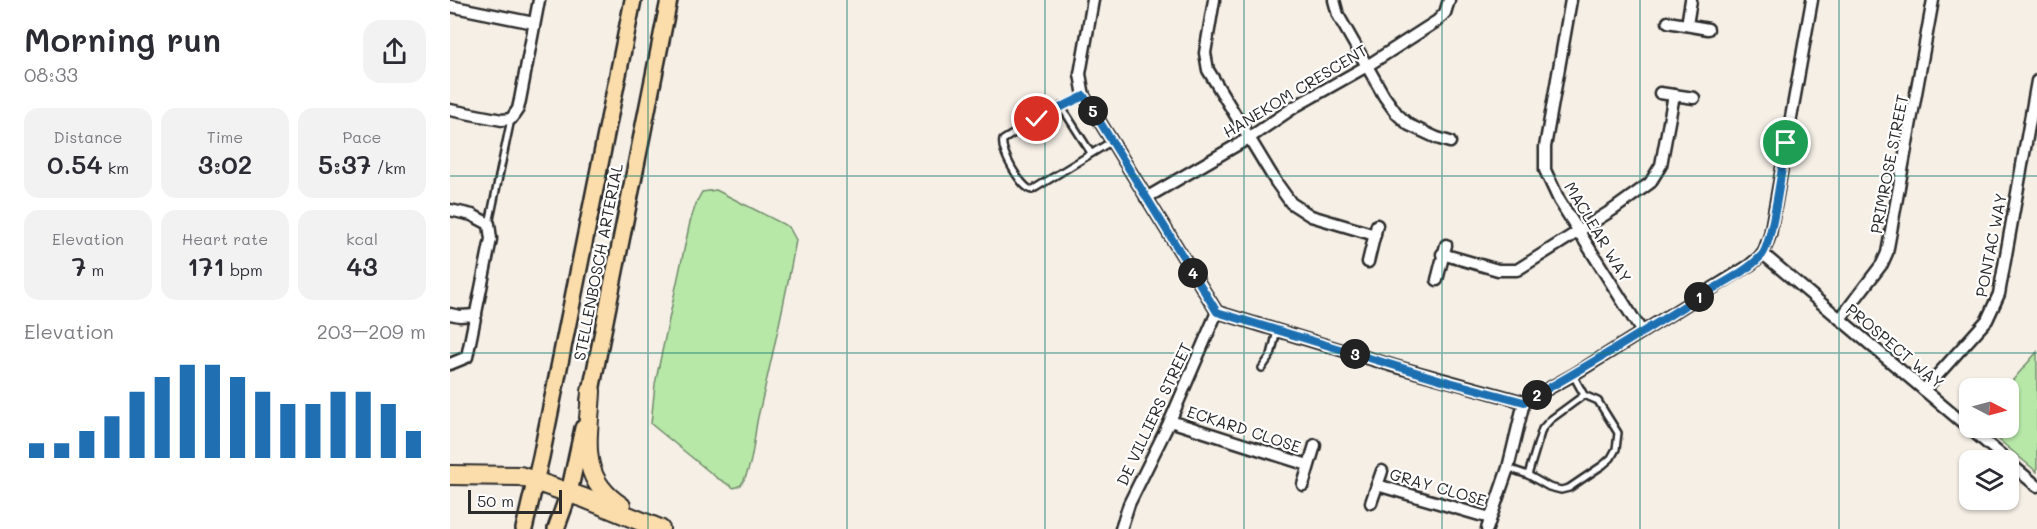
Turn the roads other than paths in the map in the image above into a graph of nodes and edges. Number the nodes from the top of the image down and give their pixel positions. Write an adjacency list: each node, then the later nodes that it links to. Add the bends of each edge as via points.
1 (539, 0): 14 (street)
2 (633, 0): 59 (main road, STELLENBOSCH ARTERIAL)
3 (669, 0): 47 (main road, STELLENBOSCH ARTERIAL)
4 (1093, 0): 21 (street, via 1080,74)
5 (1214, 0): 26 (street, via 1205,60)
6 (1334, 0): 17 (street, via 1338,15)
7 (1449, 0): 17 (street, HANEKOM CRESCENT, via 1437,21)
8 (1571, 0): 33 (street, MACLEAR WAY, via 1544,159 1549,180)
9 (1691, 0): 15 (street)
10 (1812, 0): 34 (street, via 1770,235)
11 (1933, 0): 40 (street, PRIMROSE STREET, via 1887,252)
12 (450, 6): 14 (street)
13 (1668, 22): 15 (street)
14 (534, 23): 25 (street, via 518,109)
15 (1688, 25): 16 (street)
16 (1708, 29)
17 (1367, 66): 26 (street, HANEKOM CRESCENT); 28 (street, via 1408,125)
18 (2037, 81): 46 (street, PONTAC WAY, via 1995,307)
19 (1660, 93): 20 (street)
20 (1674, 95): 22 (street); 33 (street, via 1656,176 1640,191)
21 (1084, 96): 23 (lane); 27 (street)
22 (1694, 98)
23 (1062, 106): 29 (lane); 29 (lane, via 1003,140 1002,150 1022,185 1032,190)
24 (450, 110): 25 (street)
25 (511, 119): 32 (lane)
26 (1249, 138): 30 (street, HANEKOM CRESCENT); 35 (street, via 1299,210 1376,230)
27 (1112, 141): 29 (lane); 30 (street)
28 (1450, 142)
29 (1091, 153)
30 (1146, 198): 37 (street)
31 (450, 210): 32 (street)
32 (489, 224): 39 (street, via 491,239)
33 (1578, 230): 36 (street, via 1517,270 1498,270 1444,249); 42 (street, MACLEAR WAY)
34 (1763, 254): 40 (street, PROSPECT WAY); 42 (street)
35 (1368, 262)
36 (1437, 280)
37 (1217, 312): 41 (street); 50 (street, DE VILLIERS STREET)
38 (450, 314): 39 (street)
39 (476, 315): 43 (street, via 467,357)
40 (1840, 319): 46 (street, PROSPECT WAY)
41 (1277, 331): 44 (lane, via 1271,355); 49 (street)
42 (1642, 332): 45 (street)
43 (450, 364)
44 (1262, 368)
45 (1573, 375): 48 (lane); 49 (street)
46 (1924, 390): 52 (street, PROSPECT WAY)
47 (591, 392): 63 (main road, STELLENBOSCH ARTERIAL); 66 (highway, via 591,472 610,499)
48 (1584, 395): 58 (lane, via 1542,429); 58 (lane, via 1598,401 1618,433 1611,458 1565,489 1549,487)
49 (1524, 402): 54 (street)
50 (1170, 420): 53 (street, ECKARD CLOSE); 69 (street, DE VILLIERS STREET)
51 (1316, 445): 53 (street, ECKARD CLOSE)
52 (1995, 450)
53 (1308, 465): 60 (street, ECKARD CLOSE)
54 (1508, 468): 58 (lane); 65 (street)
55 (2019, 470): 62 (street, PROSPECT WAY)
56 (1382, 471): 61 (street, GRAY CLOSE)
57 (450, 475): 59 (highway, via 511,475)
58 (1528, 475)
59 (535, 481): 63 (highway); 67 (main road, STELLENBOSCH ARTERIAL)
60 (1303, 484)
61 (1377, 485): 64 (street, GRAY CLOSE); 65 (street, GRAY CLOSE)
62 (2037, 486)
63 (569, 493): 66 (highway); 68 (main road, STELLENBOSCH ARTERIAL)
64 (1371, 503)
65 (1489, 524)
66 (654, 526)
67 (524, 529)
68 (556, 529)
69 (1121, 529)

